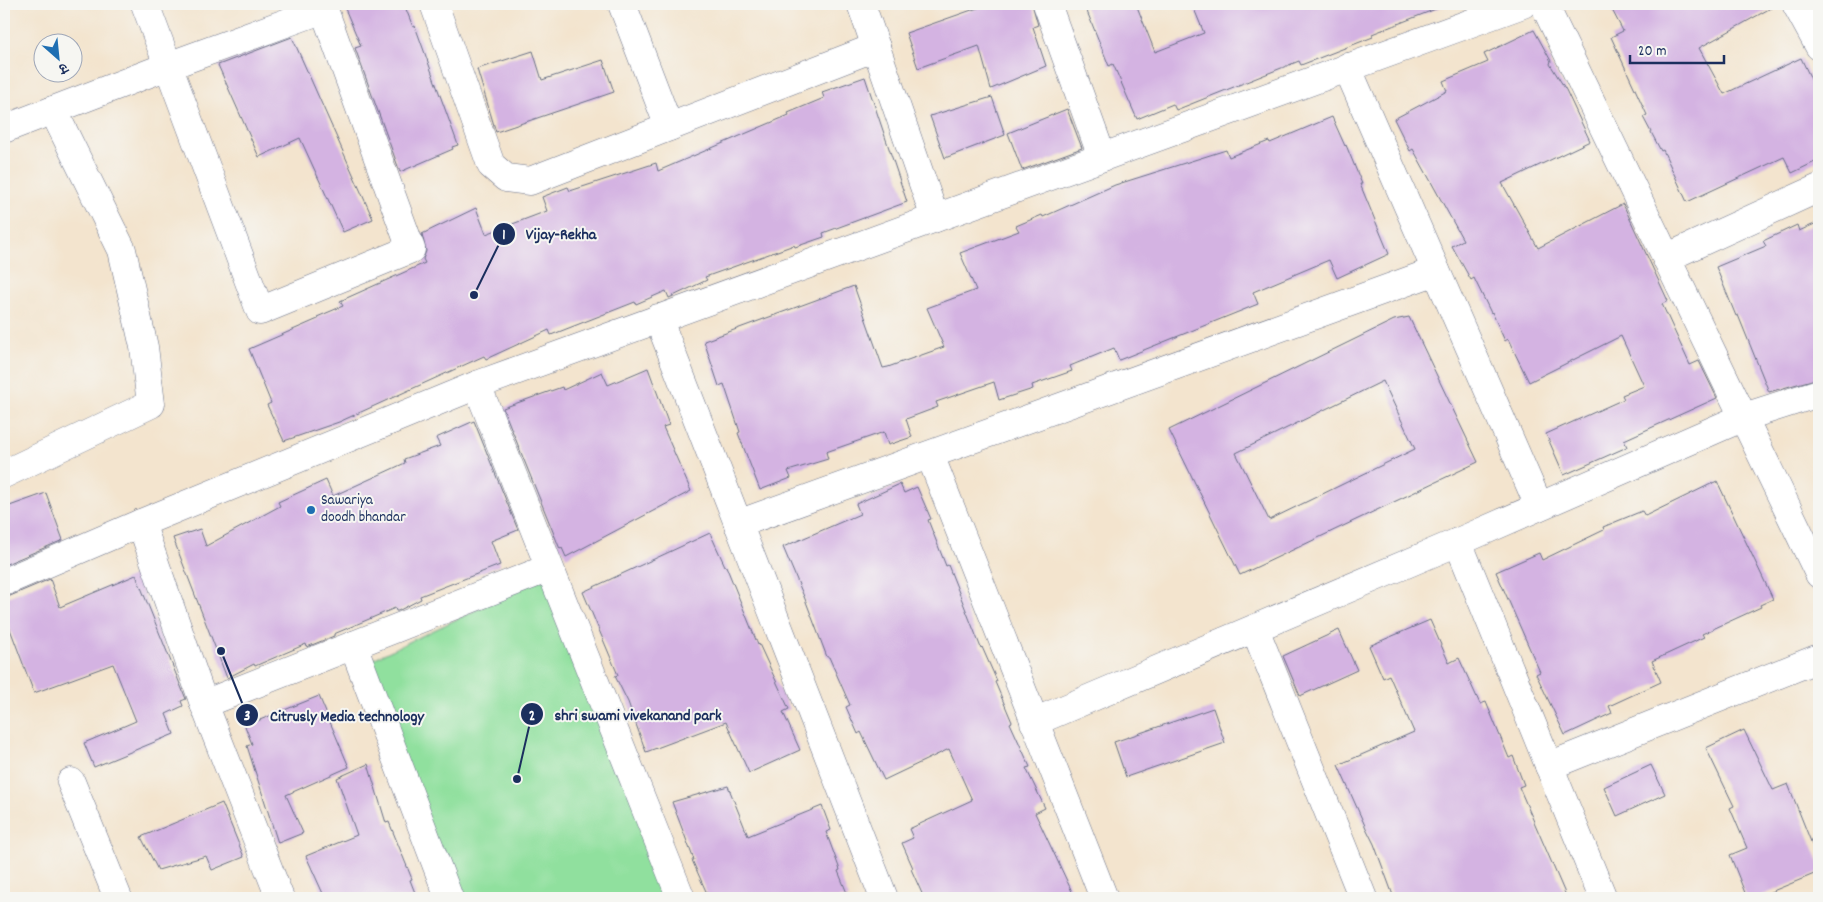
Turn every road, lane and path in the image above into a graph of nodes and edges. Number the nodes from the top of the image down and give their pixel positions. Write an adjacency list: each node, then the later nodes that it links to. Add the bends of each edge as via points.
1 (145, 4): 12 (street)
2 (434, 4): 15 (street, via 492,165 506,178 530,181)
3 (622, 4): 15 (street)
4 (861, 4): 11 (street)
5 (1047, 4): 17 (street)
6 (1523, 4): 13 (street)
7 (1544, 4): 20 (street)
8 (1796, 4): 10 (street)
9 (323, 6): 12 (street); 12 (street, via 411,248 260,311)
10 (1819, 46)
11 (876, 47): 15 (street); 19 (street)
12 (168, 66): 14 (street)
13 (1347, 68): 17 (street); 21 (street)
14 (53, 110): 16 (street); 27 (street, via 122,250 144,347 151,404)
15 (669, 127)
16 (4, 129)
17 (1102, 157): 19 (street)
18 (1819, 188): 20 (street)
19 (935, 218): 22 (street)
20 (1666, 258): 25 (street)
21 (1436, 271): 26 (street); 28 (street)
22 (658, 318): 23 (street); 30 (street)
23 (476, 385): 29 (street); 32 (street)
24 (1819, 393): 25 (street)
25 (1744, 417): 28 (street); 33 (street)
26 (930, 454): 30 (street); 39 (street)
27 (4, 474)
28 (1539, 506): 31 (street)
29 (141, 523): 34 (street); 38 (street)
30 (738, 524): 46 (street)
31 (1458, 542): 35 (street); 40 (street)
32 (549, 568): 36 (street); 45 (street)
33 (1819, 574)
34 (4, 582)
35 (1255, 629): 39 (street); 48 (street)
36 (353, 645): 38 (street); 44 (street)
37 (1819, 658): 40 (street)
38 (204, 704): 43 (street)
39 (1034, 722): 47 (street)
40 (1549, 766): 49 (street)
41 (71, 782): 42 (street)
42 (118, 898)
43 (280, 898)
44 (449, 898)
45 (681, 898)
46 (884, 898)
47 (1104, 898)
48 (1363, 898)
49 (1603, 898)

